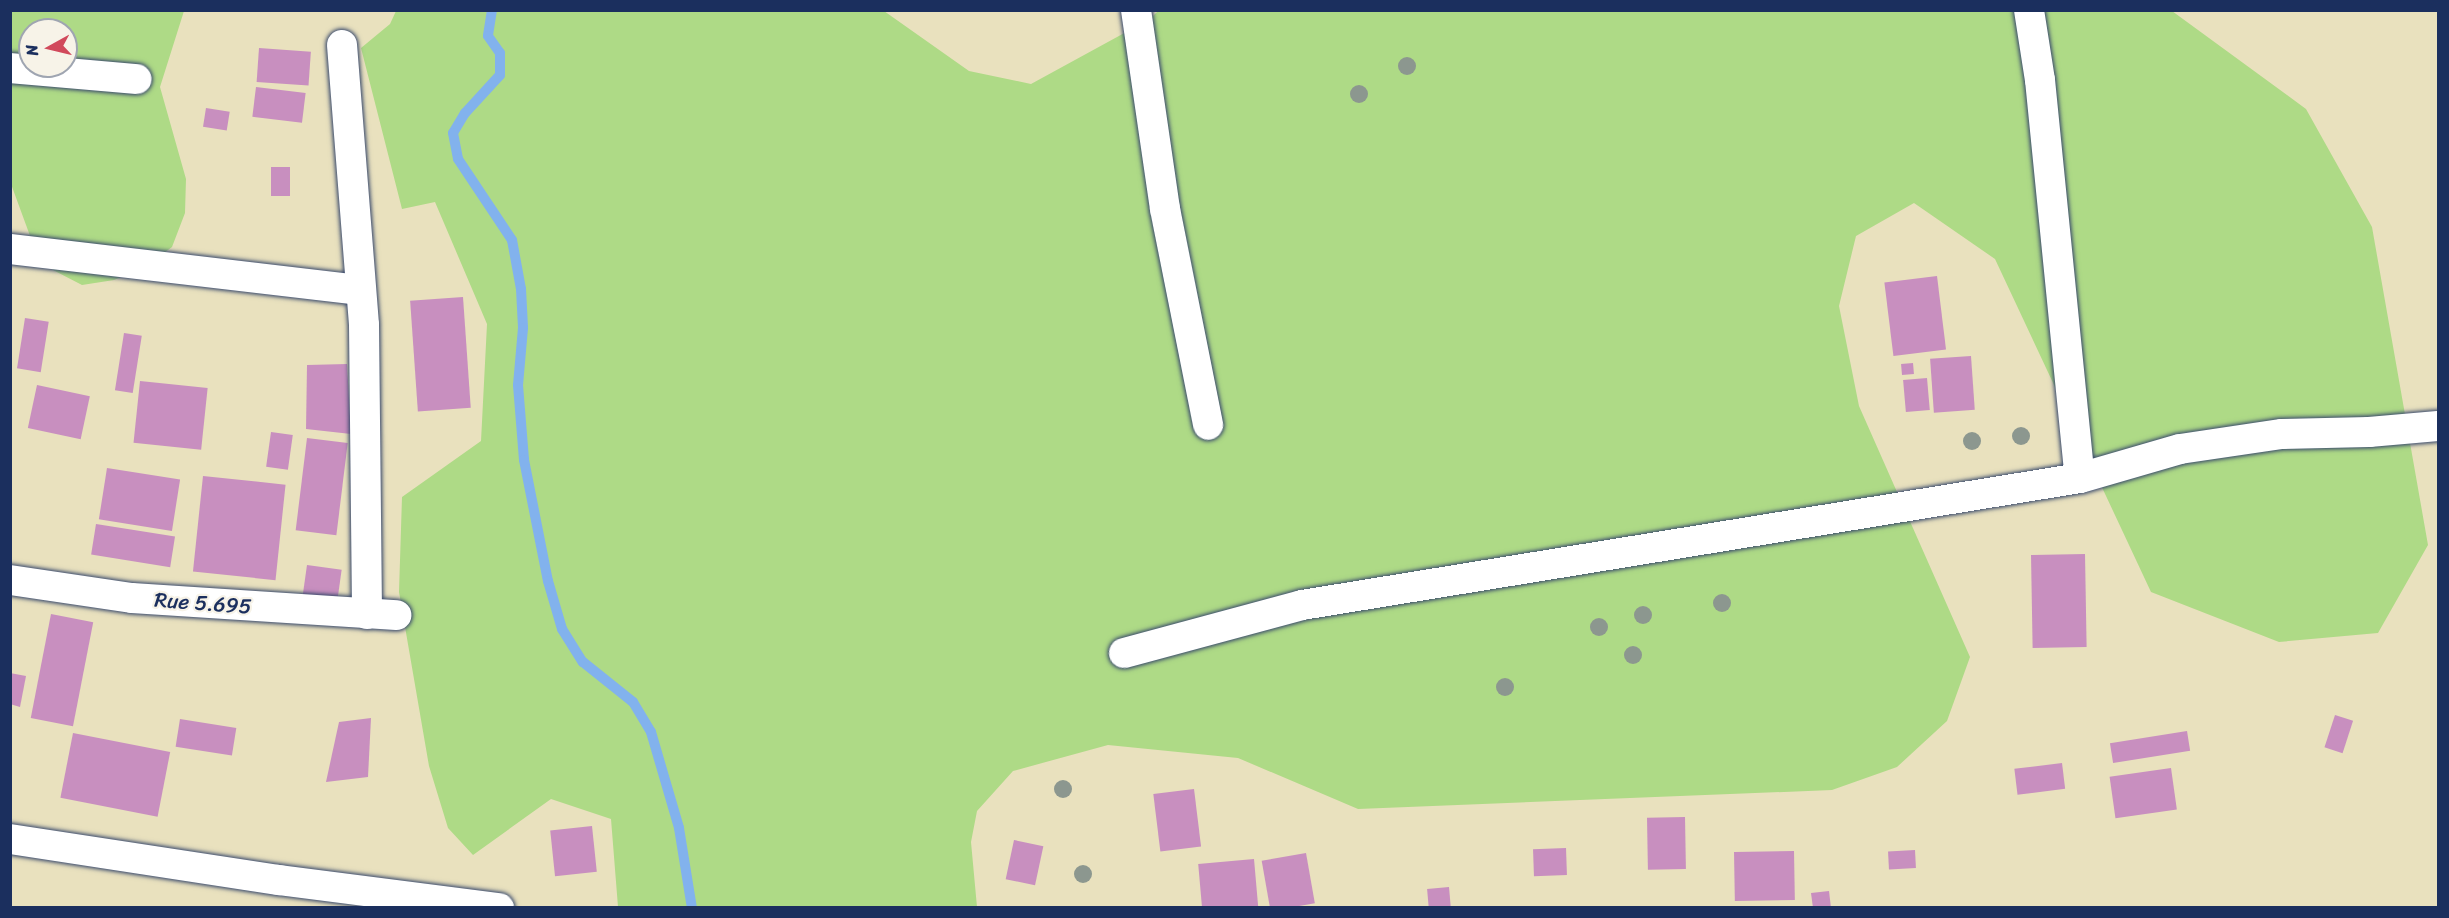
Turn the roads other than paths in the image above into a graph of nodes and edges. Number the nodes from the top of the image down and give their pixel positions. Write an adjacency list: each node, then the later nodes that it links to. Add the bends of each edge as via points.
1 (1136, 10): 8 (street, via 1165,209)
2 (2029, 10): 10 (street, via 2040,80)
3 (342, 45): 7 (street)
4 (10, 68): 5 (street)
5 (137, 79)
6 (10, 249): 7 (street)
7 (361, 290): 11 (street, Rue 5.695, via 382,614 132,598)
8 (1208, 425)
9 (2439, 426): 10 (street, via 2282,434 2180,449)
10 (2080, 478): 12 (street, via 1302,605)
11 (10, 580)
12 (1124, 653)
13 (10, 839): 14 (street, via 279,880)
14 (499, 908)

